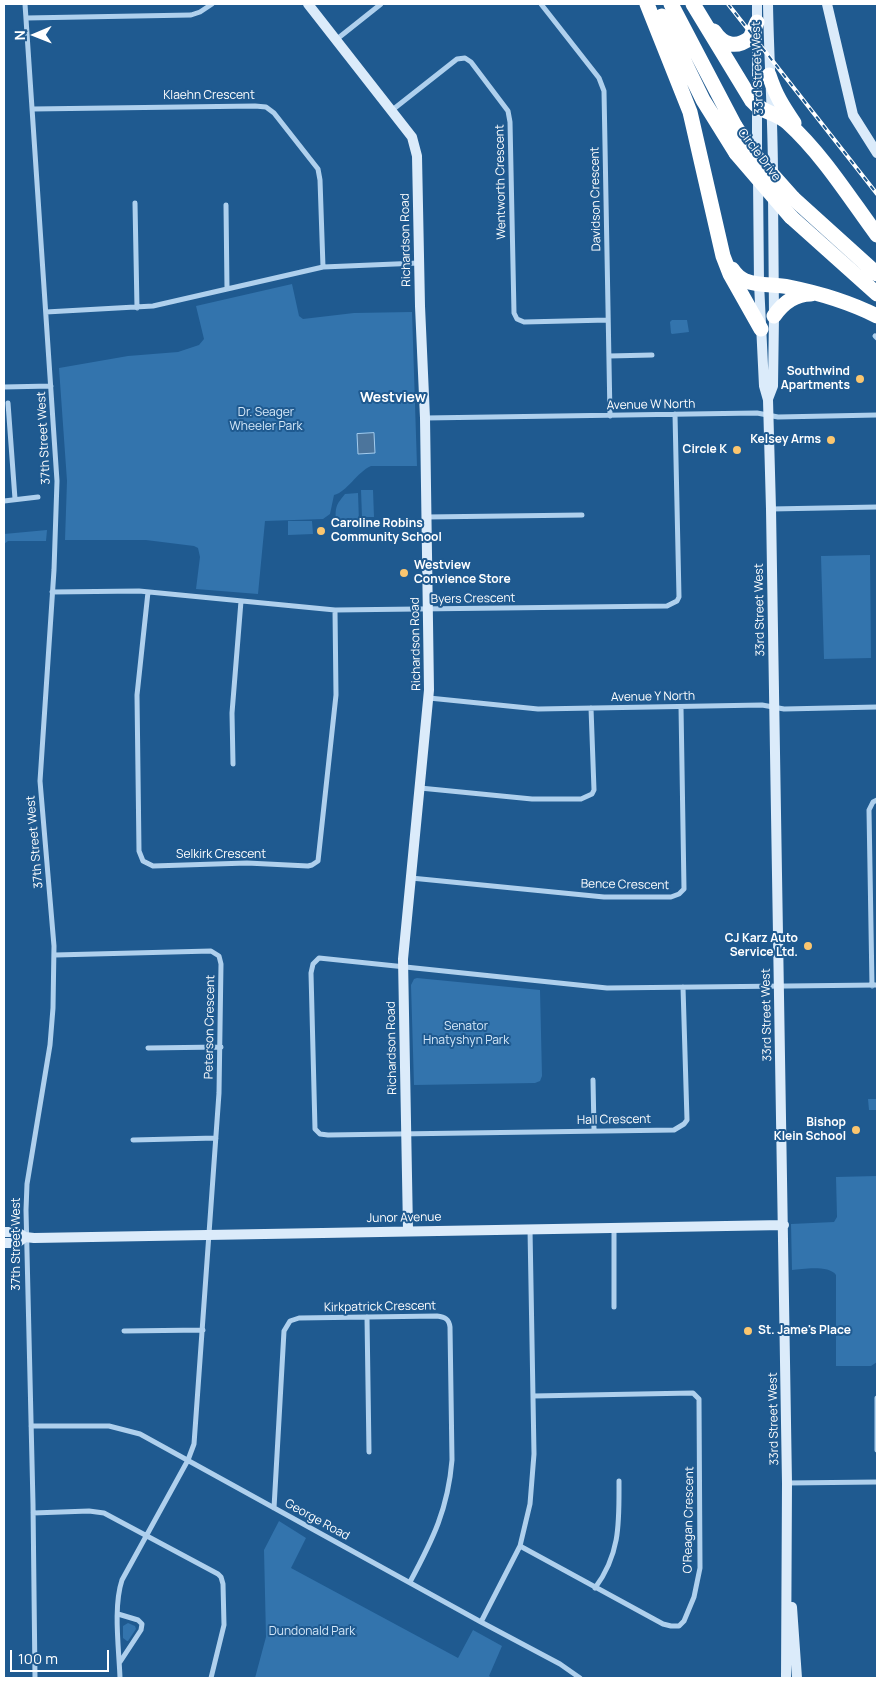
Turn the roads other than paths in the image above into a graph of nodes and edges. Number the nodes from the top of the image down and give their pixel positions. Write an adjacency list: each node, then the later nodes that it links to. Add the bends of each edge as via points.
1 (25, 4): 13 (street, 37th Street West)
2 (212, 4): 13 (street, via 191,15)
3 (308, 4): 15 (street, Richardson Road)
4 (381, 4): 15 (street)
5 (541, 4): 39 (street, Davidson Crescent, via 599,78 604,91)
6 (647, 4): 25 (highway, via 690,112)
7 (656, 4): 33 (highway, Circle Drive, bridge, via 703,100 736,153 791,217)
8 (671, 4): 29 (highway, Circle Drive, bridge, via 735,126 753,153 793,198)
9 (694, 4): 14 (highway, via 717,36 726,43 738,45 747,41); 17 (highway)
10 (756, 4): 14 (street, 33rd Street West)
11 (768, 4): 16 (street, 33rd Street West)
12 (827, 4): 22 (street, via 853,115)
13 (26, 18): 18 (street, 37th Street West)
14 (757, 22): 17 (street, 33rd Street West)
15 (336, 39): 19 (street, Richardson Road)
16 (769, 75): 20 (street, 33rd Street West); 21 (highway, via 784,111)
17 (757, 107): 20 (highway); 30 (street, 33rd Street West)
18 (33, 109): 28 (street, Klaehn Crescent, via 256,106 270,110 318,169); 36 (street, 37th Street West)
19 (392, 110): 27 (street, Richardson Road, via 417,149); 39 (street, Wentworth Crescent, via 457,59 465,58 471,62 508,111 510,122 515,317 524,322)
20 (772, 114): 21 (highway, via 786,121); 31 (street, 33rd Street West)
21 (806, 141): 26 (highway)
22 (877, 153)
23 (135, 203): 35 (street)
24 (226, 205): 32 (street)
25 (711, 208): 30 (highway, via 734,272 742,280); 40 (highway, via 726,266)
26 (877, 235)
27 (419, 263): 28 (street); 51 (street, Richardson Road)
28 (323, 267): 32 (street)
29 (877, 274)
30 (759, 283): 31 (highway); 40 (street, 33rd Street West)
31 (774, 284): 34 (highway); 37 (street, 33rd Street West)
32 (227, 288): 35 (street)
33 (877, 294)
34 (825, 296): 37 (highway, via 797,296 782,305); 38 (highway)
35 (137, 308): 36 (street)
36 (46, 312): 43 (street, 37th Street West)
37 (774, 316): 45 (street, 33rd Street West, via 773,386)
38 (877, 316)
39 (608, 320): 42 (street, Davidson Crescent)
40 (761, 329): 45 (street, 33rd Street West, via 764,386)
41 (652, 355): 42 (street)
42 (609, 356): 49 (street, Davidson Crescent)
43 (51, 386): 44 (street); 59 (street, 37th Street West, via 57,481)
44 (4, 387)
45 (768, 400): 48 (street, 33rd Street West)
46 (8, 403): 53 (street)
47 (675, 414): 48 (street, Avenue W North); 49 (street, Avenue W North); 63 (street, Byers Crescent, via 677,601 667,606)
48 (768, 415): 50 (street, Avenue W North); 56 (street, 33rd Street West)
49 (610, 416): 51 (street, Avenue W North)
50 (877, 416)
51 (425, 418): 58 (street, Richardson Road)
52 (38, 497): 53 (street)
53 (15, 499): 54 (street)
54 (4, 500)
55 (877, 508): 56 (street)
56 (770, 509): 66 (street, 33rd Street West)
57 (582, 515): 58 (street)
58 (426, 517): 63 (street, Richardson Road)
59 (52, 592): 60 (street, Byers Crescent); 75 (street, 37th Street West, via 40,781)
60 (148, 592): 61 (street, Byers Crescent); 62 (street, Selkirk Crescent, via 136,720 139,852 143,862 152,866 308,866 318,861 336,695)
61 (241, 601): 62 (street, Byers Crescent); 69 (street, via 232,713)
62 (335, 610): 63 (street, Byers Crescent)
63 (428, 610): 64 (street, Richardson Road)
64 (429, 698): 68 (street, Avenue Y North, via 530,709); 70 (street, Richardson Road)
65 (681, 707): 66 (street, Avenue Y North); 68 (street, Avenue Y North); 72 (street, Bence Crescent, via 684,889 679,894 671,897 604,897)
66 (774, 707): 67 (street, Avenue Y North); 78 (street, 33rd Street West)
67 (877, 707)
68 (592, 708): 70 (street, via 594,790 588,796 581,799 532,799)
69 (232, 764)
70 (420, 788): 72 (street, Richardson Road)
71 (877, 800): 74 (street, via 869,810)
72 (410, 878): 76 (street, Richardson Road)
73 (877, 891): 74 (street)
74 (871, 892): 77 (street)
75 (55, 955): 80 (street, Peterson Crescent, via 216,953 221,964); 93 (street, 37th Street West, via 52,1025 27,1184)
76 (403, 967): 79 (street, via 599,987); 84 (street, Richardson Road); 84 (street, Hall Crescent, via 319,958 311,972 315,1129 328,1135)
77 (875, 985): 78 (street)
78 (779, 986): 79 (street); 87 (street, 33rd Street West)
79 (683, 987): 83 (street, Hall Crescent, via 687,1120 674,1130)
80 (221, 1047): 81 (street); 85 (street, Peterson Crescent)
81 (148, 1048)
82 (593, 1080): 83 (street)
83 (594, 1130): 84 (street, Hall Crescent)
84 (406, 1134): 90 (street, Richardson Road)
85 (216, 1138): 86 (street); 92 (street, Peterson Crescent)
86 (133, 1140)
87 (784, 1225): 88 (street, Junor Avenue); 107 (street, 33rd Street West)
88 (614, 1227): 89 (street, Junor Avenue); 95 (street)
89 (530, 1229): 90 (street, Junor Avenue); 99 (street)
90 (408, 1230): 92 (street, Junor Avenue)
91 (4, 1232): 93 (street, Junor Avenue, via 17,1232)
92 (210, 1234): 93 (street, Junor Avenue); 97 (street, Peterson Crescent)
93 (26, 1238): 94 (street, Junor Avenue, via 17,1243); 101 (street, 37th Street West)
94 (4, 1243)
95 (614, 1307)
96 (367, 1318): 103 (street); 108 (street, Kirkpatrick Crescent, via 294,1319 284,1332); 113 (street, Kirkpatrick Crescent, via 437,1316 449,1322 450,1479 442,1515)
97 (203, 1330): 98 (street); 104 (street, Peterson Crescent, via 194,1444)
98 (124, 1331)
99 (533, 1396): 111 (street, via 532,1487); 114 (street, O'Reagan Crescent, via 693,1393 699,1399 700,1568 684,1621 679,1626 663,1624)
100 (877, 1398): 102 (street)
101 (31, 1426): 104 (street, George Road, via 119,1428 140,1434); 109 (street, 37th Street West)
102 (877, 1450)
103 (369, 1452)
104 (188, 1460): 108 (street, George Road); 110 (street, Peterson Crescent)
105 (619, 1481): 114 (street, via 617,1541 608,1569)
106 (877, 1482): 107 (street)
107 (787, 1483): 112 (street, 33rd Street West)
108 (274, 1508): 113 (street, George Road)
109 (33, 1513): 110 (street, via 97,1512 112,1516); 118 (street, 37th Street West)
110 (146, 1536): 115 (street, Peterson Crescent, via 122,1580); 120 (street, via 218,1574 223,1580 224,1625)
111 (520, 1546): 114 (street, O'Reagan Crescent); 116 (street)
112 (787, 1569): 122 (street, 33rd Street West); 123 (street, 33rd Street West)
113 (410, 1582): 116 (street, George Road)
114 (595, 1588)
115 (118, 1614): 117 (street, Peterson Crescent); 117 (street, via 138,1620 142,1627)
116 (480, 1622): 121 (street, George Road)
117 (120, 1663): 119 (street, Peterson Crescent)
118 (35, 1678)
119 (120, 1678)
120 (211, 1678)
121 (580, 1678)
122 (786, 1678)
123 (797, 1678)

